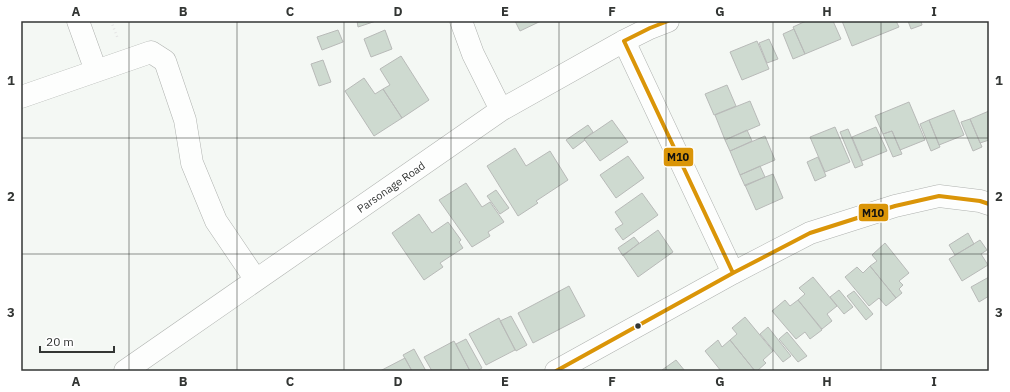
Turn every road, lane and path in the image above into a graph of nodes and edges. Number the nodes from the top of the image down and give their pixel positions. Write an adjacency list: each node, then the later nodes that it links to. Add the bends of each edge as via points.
1 (78, 21): 5 (street)
2 (460, 21): 7 (street, via 473,54)
3 (668, 21): 4 (street, Parsonage Road)
4 (624, 41): 7 (street, Parsonage Road); 9 (street)
5 (96, 71): 6 (street); 10 (street, via 151,52 165,61 186,120 192,163 216,221)
6 (21, 97)
7 (501, 110): 10 (street, Parsonage Road)
8 (989, 204): 9 (street, via 938,196 895,206 810,233)
9 (733, 273): 12 (street)
10 (256, 280): 11 (street, Parsonage Road)
11 (125, 371)
12 (556, 371)

